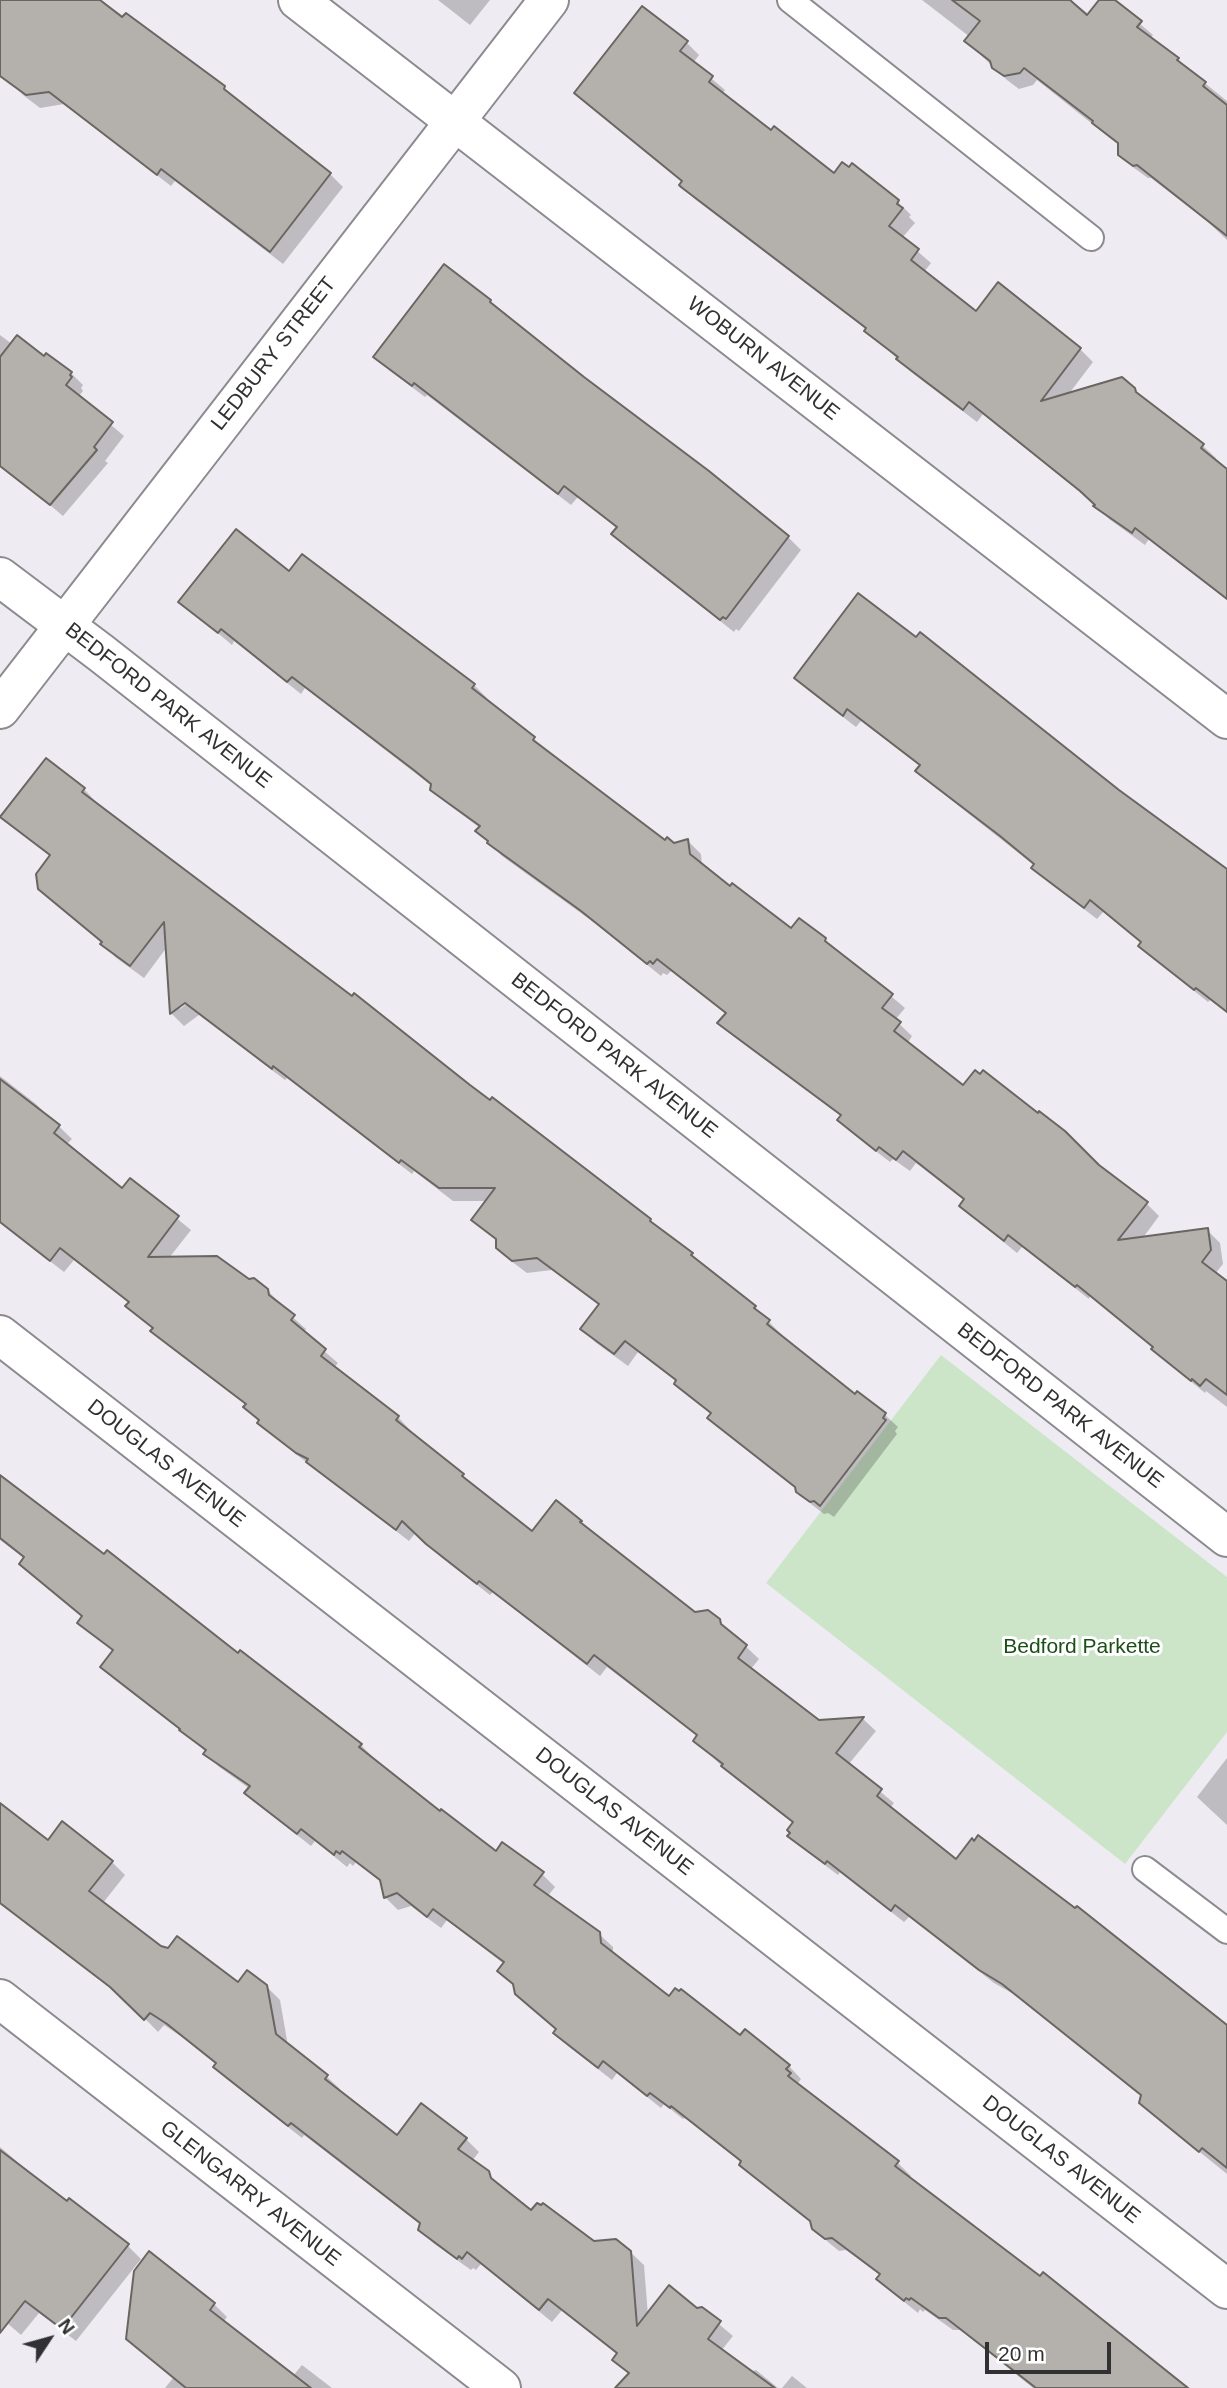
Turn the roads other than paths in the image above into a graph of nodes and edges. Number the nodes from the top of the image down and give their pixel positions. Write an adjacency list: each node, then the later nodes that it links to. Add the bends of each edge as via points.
1 (298, 0): 4 (street, WOBURN AVENUE)
2 (549, 0): 4 (street, LEDBURY STREET)
3 (790, 0): 5 (lane)
4 (455, 122): 7 (street, LEDBURY STREET); 9 (street, WOBURN AVENUE)
5 (1091, 238)
6 (0, 577): 7 (street, BEDFORD PARK AVENUE)
7 (63, 625): 8 (street, LEDBURY STREET); 11 (street, BEDFORD PARK AVENUE)
8 (0, 709)
9 (1227, 719)
10 (0, 1335): 15 (street, DOUGLAS AVENUE)
11 (1227, 1537)
12 (1145, 1869): 13 (lane)
13 (1227, 1931)
14 (0, 1999): 16 (street, GLENGARRY AVENUE)
15 (1227, 2290)
16 (501, 2388)

